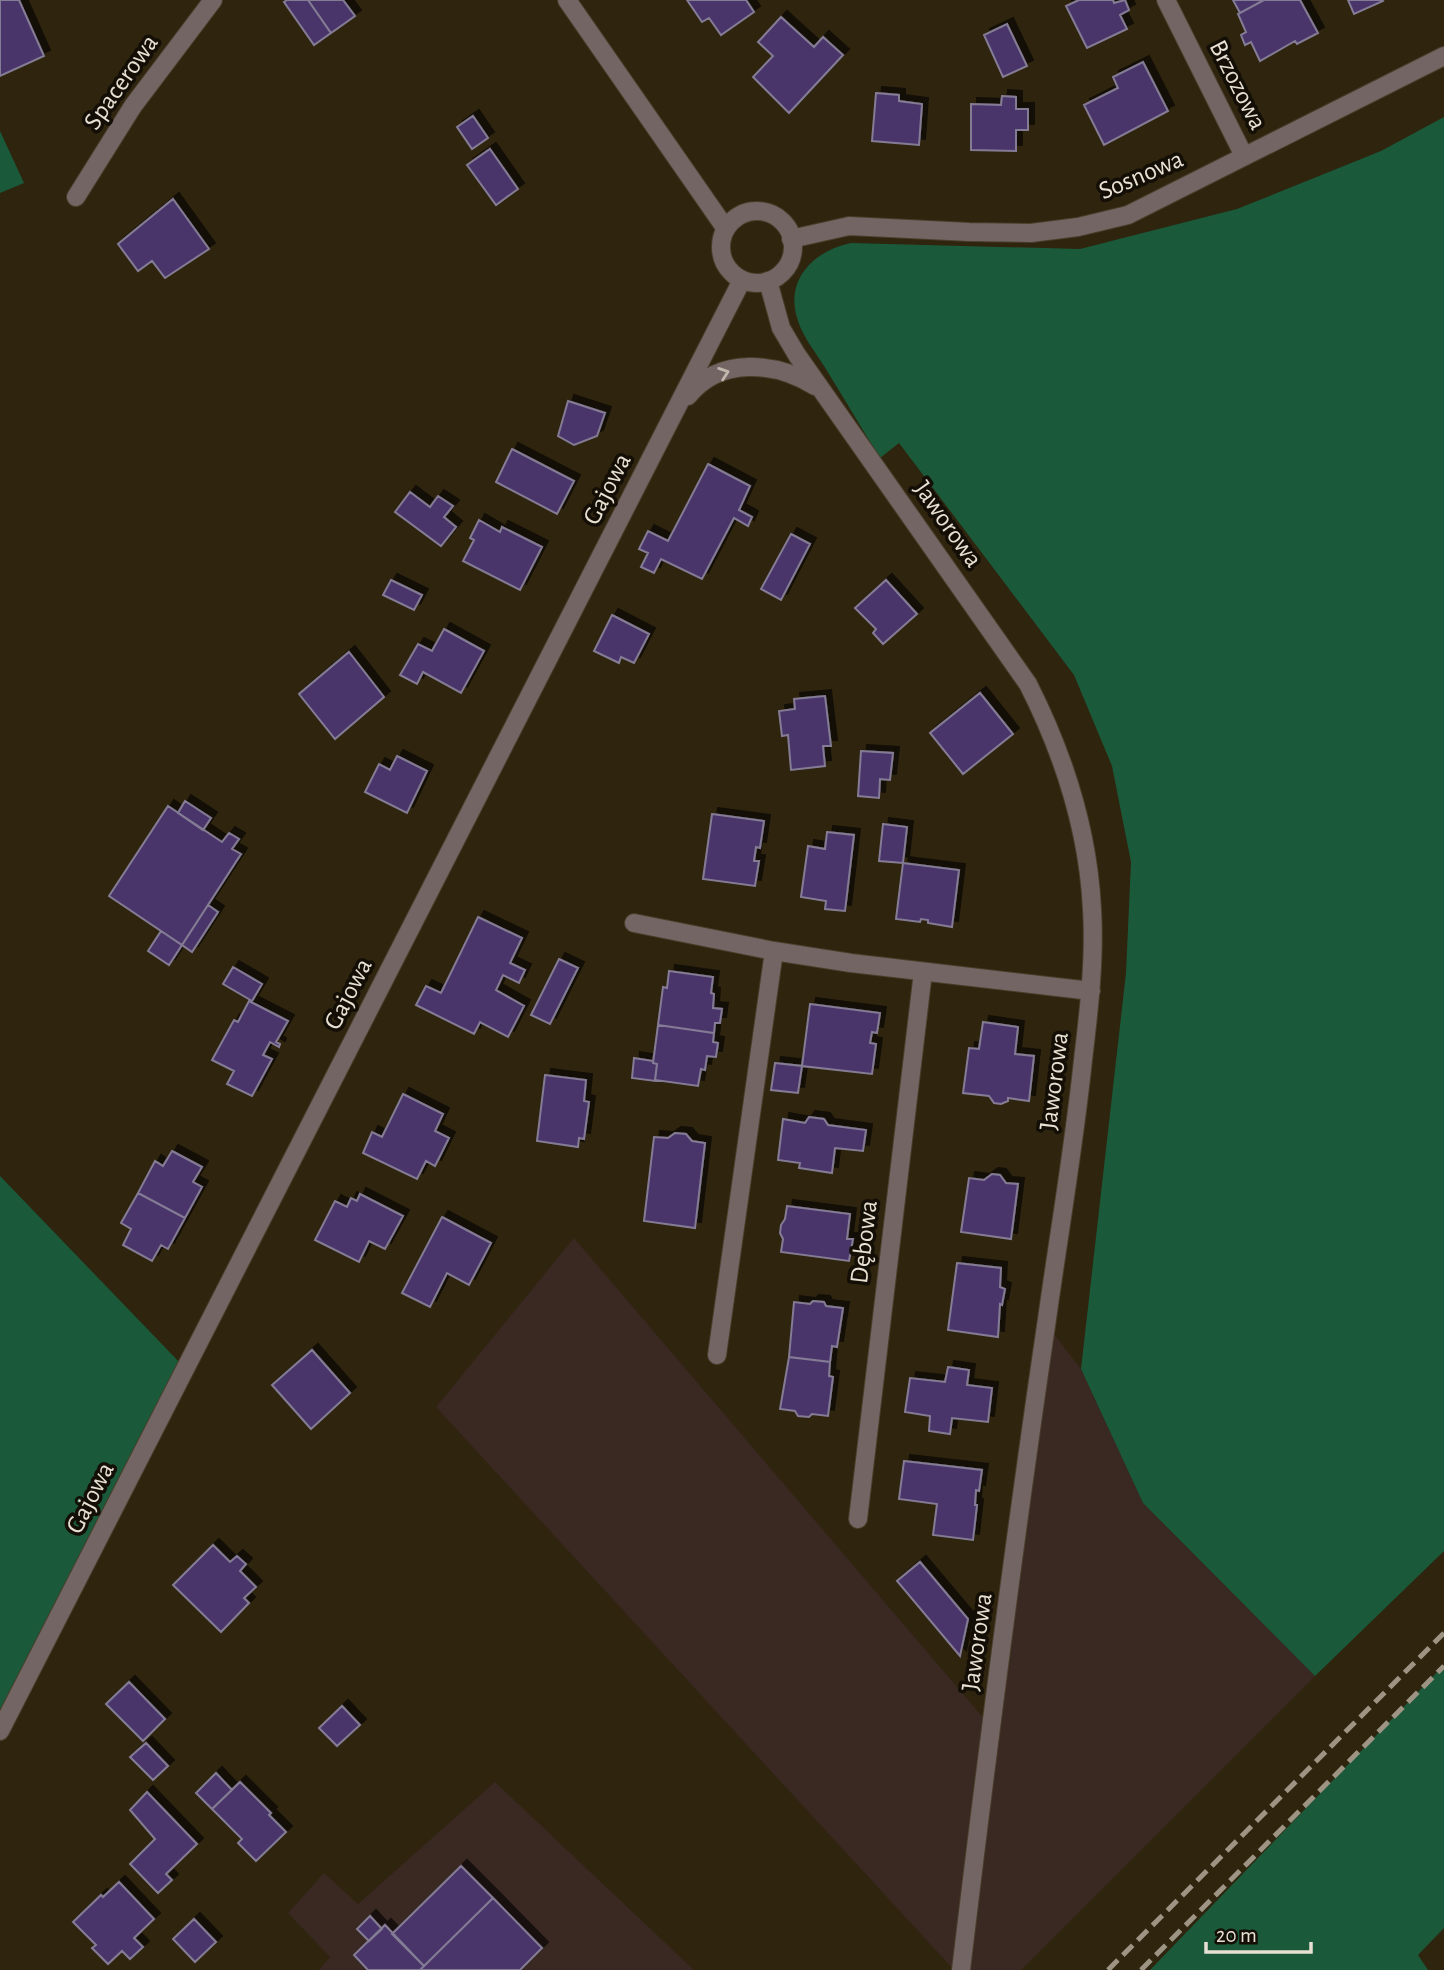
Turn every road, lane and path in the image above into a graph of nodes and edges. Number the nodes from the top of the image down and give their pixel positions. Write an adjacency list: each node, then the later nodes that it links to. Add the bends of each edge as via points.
1 (213, 0): 6 (street, Spacerowa, via 133,106)
2 (567, 0): 7 (street)
3 (1166, 0): 5 (street, Brzozowa)
4 (1444, 56): 5 (street, Sosnowa)
5 (1244, 156): 8 (street, Sosnowa, via 1128,215 1078,227 1031,233 849,226)
6 (76, 197)
7 (726, 229): 8 (street, via 736,217 758,211 780,219); 9 (street, via 721,245 724,262)
8 (792, 239): 10 (street, via 784,270)
9 (742, 280): 10 (street); 12 (street, Gajowa)
10 (768, 281): 11 (street, Jaworowa, via 781,328)
11 (820, 389): 12 (street, one-way to 11, via 690,392 714,376 742,367 771,367); 16 (street, Jaworowa, via 993,632 1051,729 1085,845 1093,910)
12 (674, 416): 19 (street, Gajowa)
13 (634, 923): 14 (street)
14 (774, 951): 15 (street); 17 (street)
15 (923, 972): 16 (street); 18 (street, Dębowa)
16 (1091, 991): 20 (street, Jaworowa)
17 (717, 1355)
18 (858, 1519)
19 (0, 1731)
20 (961, 1970)

